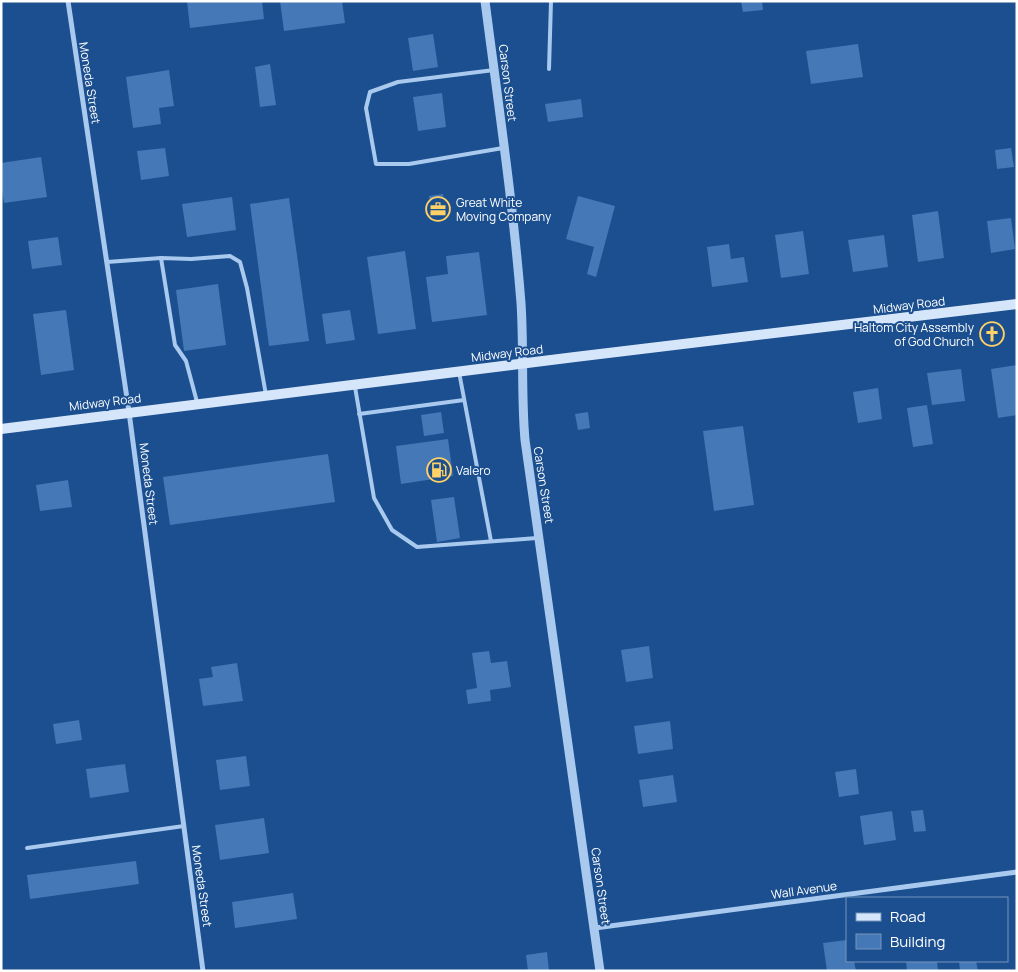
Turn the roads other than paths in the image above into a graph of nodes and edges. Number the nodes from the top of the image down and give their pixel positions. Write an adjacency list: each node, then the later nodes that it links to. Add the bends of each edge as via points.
1 (68, 1): 8 (street, Moneda Street)
2 (485, 1): 5 (street, Carson Street)
3 (551, 1): 4 (lane)
4 (549, 69)
5 (494, 70): 6 (street, Carson Street); 6 (lane, via 398,82 370,92 366,108 376,164 409,164)
6 (504, 148): 10 (street, Carson Street, via 514,222)
7 (161, 258): 8 (lane); 13 (lane, via 230,256 240,262); 15 (lane, via 174,345 186,361)
8 (107, 262): 16 (street, Moneda Street)
9 (1017, 304): 10 (main road, Midway Road)
10 (522, 364): 11 (main road, Midway Road); 19 (street, Carson Street, via 524,440)
11 (460, 372): 12 (main road, Midway Road); 14 (lane)
12 (354, 385): 13 (main road, Midway Road); 17 (lane)
13 (266, 395): 15 (main road, Midway Road)
14 (464, 400): 17 (lane); 20 (lane)
15 (197, 403): 16 (main road, Midway Road)
16 (129, 412): 18 (main road, Midway Road); 21 (street, Moneda Street)
17 (359, 414): 20 (lane, via 374,498 392,530 418,547)
18 (1, 429)
19 (539, 537): 20 (lane); 24 (street, Carson Street)
20 (491, 541)
21 (184, 826): 22 (lane); 25 (street, Moneda Street)
22 (27, 848)
23 (1017, 872): 24 (street, Wall Avenue)
24 (594, 928): 26 (street, Carson Street)
25 (203, 971)
26 (600, 971)

